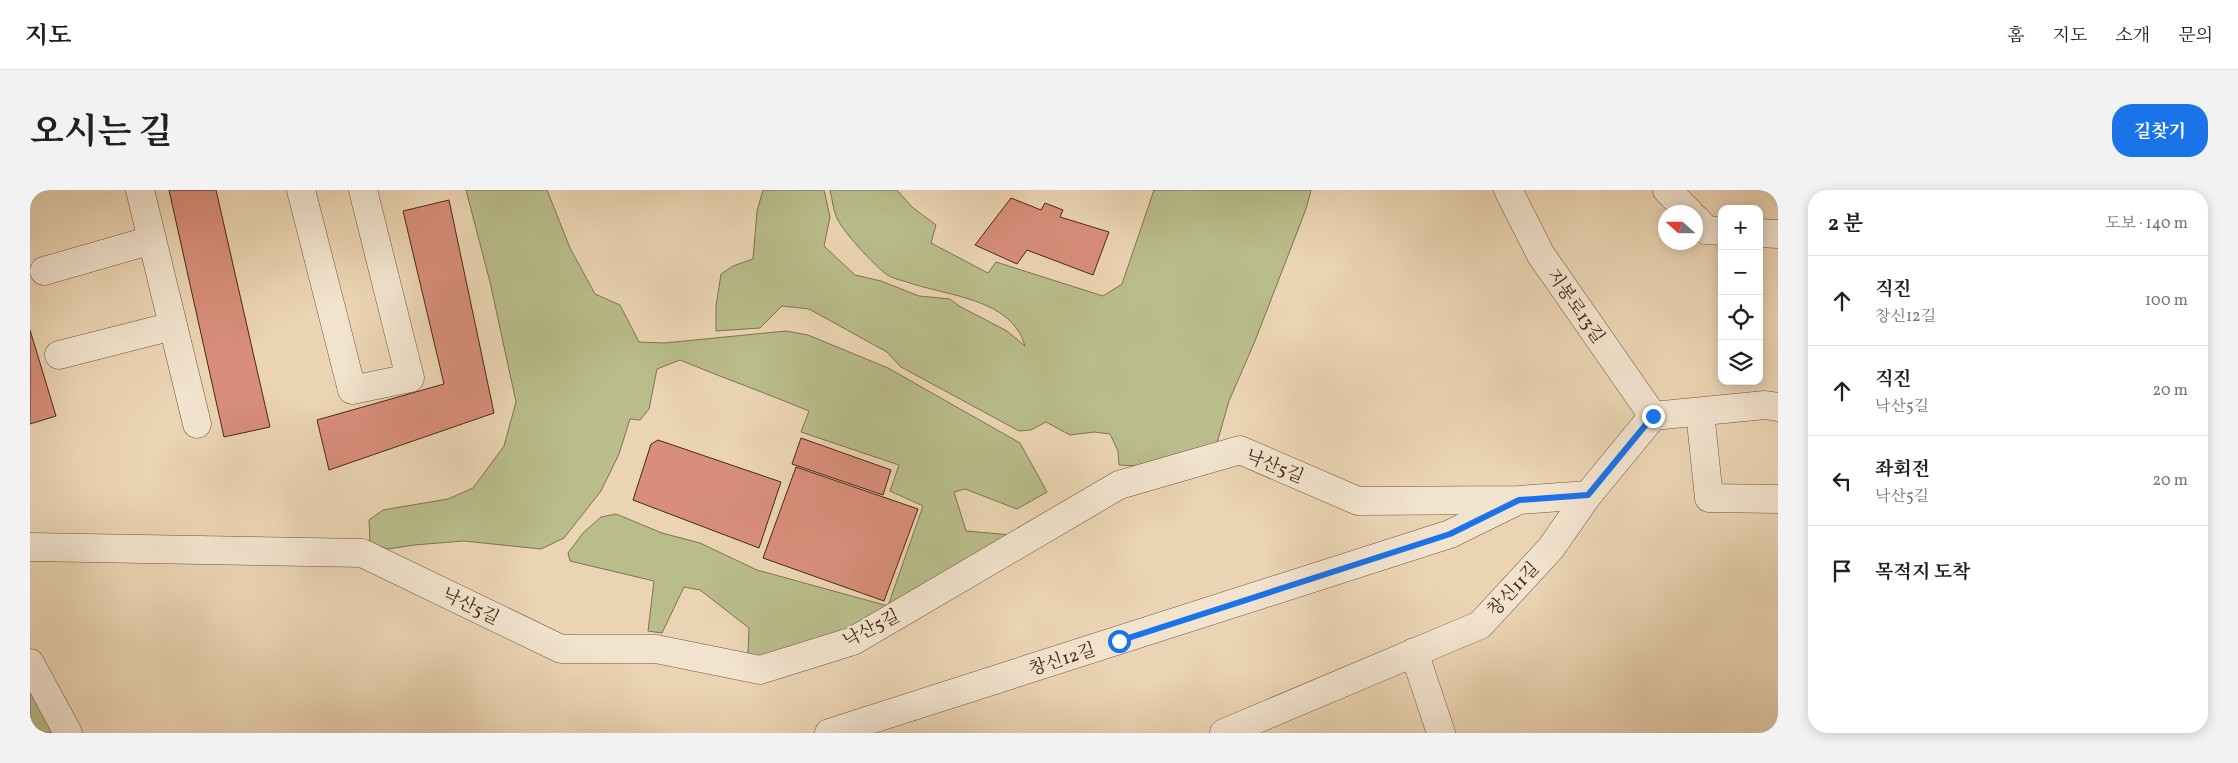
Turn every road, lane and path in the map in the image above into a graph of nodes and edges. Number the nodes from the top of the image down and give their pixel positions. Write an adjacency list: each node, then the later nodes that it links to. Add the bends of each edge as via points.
1 (140, 190): 11 (street)
2 (301, 190): 3 (street, via 352,390 410,378)
3 (363, 190)
4 (1508, 190): 17 (street, 지봉로13길, via 1541,255)
5 (1667, 190): 6 (street)
6 (1682, 205)
7 (1703, 227): 8 (street, via 1706,230)
8 (1718, 230)
9 (1763, 233): 10 (street)
10 (1778, 234)
11 (152, 240): 12 (street); 13 (street)
12 (44, 271)
13 (173, 326): 14 (street); 18 (street)
14 (59, 355)
15 (1778, 407): 16 (street, via 1765,405)
16 (1700, 412): 17 (street); 20 (street, via 1709,498)
17 (1653, 416): 19 (street)
18 (197, 424)
19 (1588, 495): 21 (street, 낙산5길); 23 (street, 창신11길, via 1551,548 1480,625)
20 (1778, 499)
21 (1519, 500): 22 (street, 낙산5길, via 1358,500 1240,450 1119,485 853,641 760,670 656,649 561,649 362,553); 26 (street, 창신12길, via 1450,534)
22 (30, 547)
23 (1414, 652): 27 (street, 창신11길); 28 (street)
24 (30, 663): 25 (street)
25 (68, 733)
26 (829, 733)
27 (1224, 733)
28 (1441, 733)

